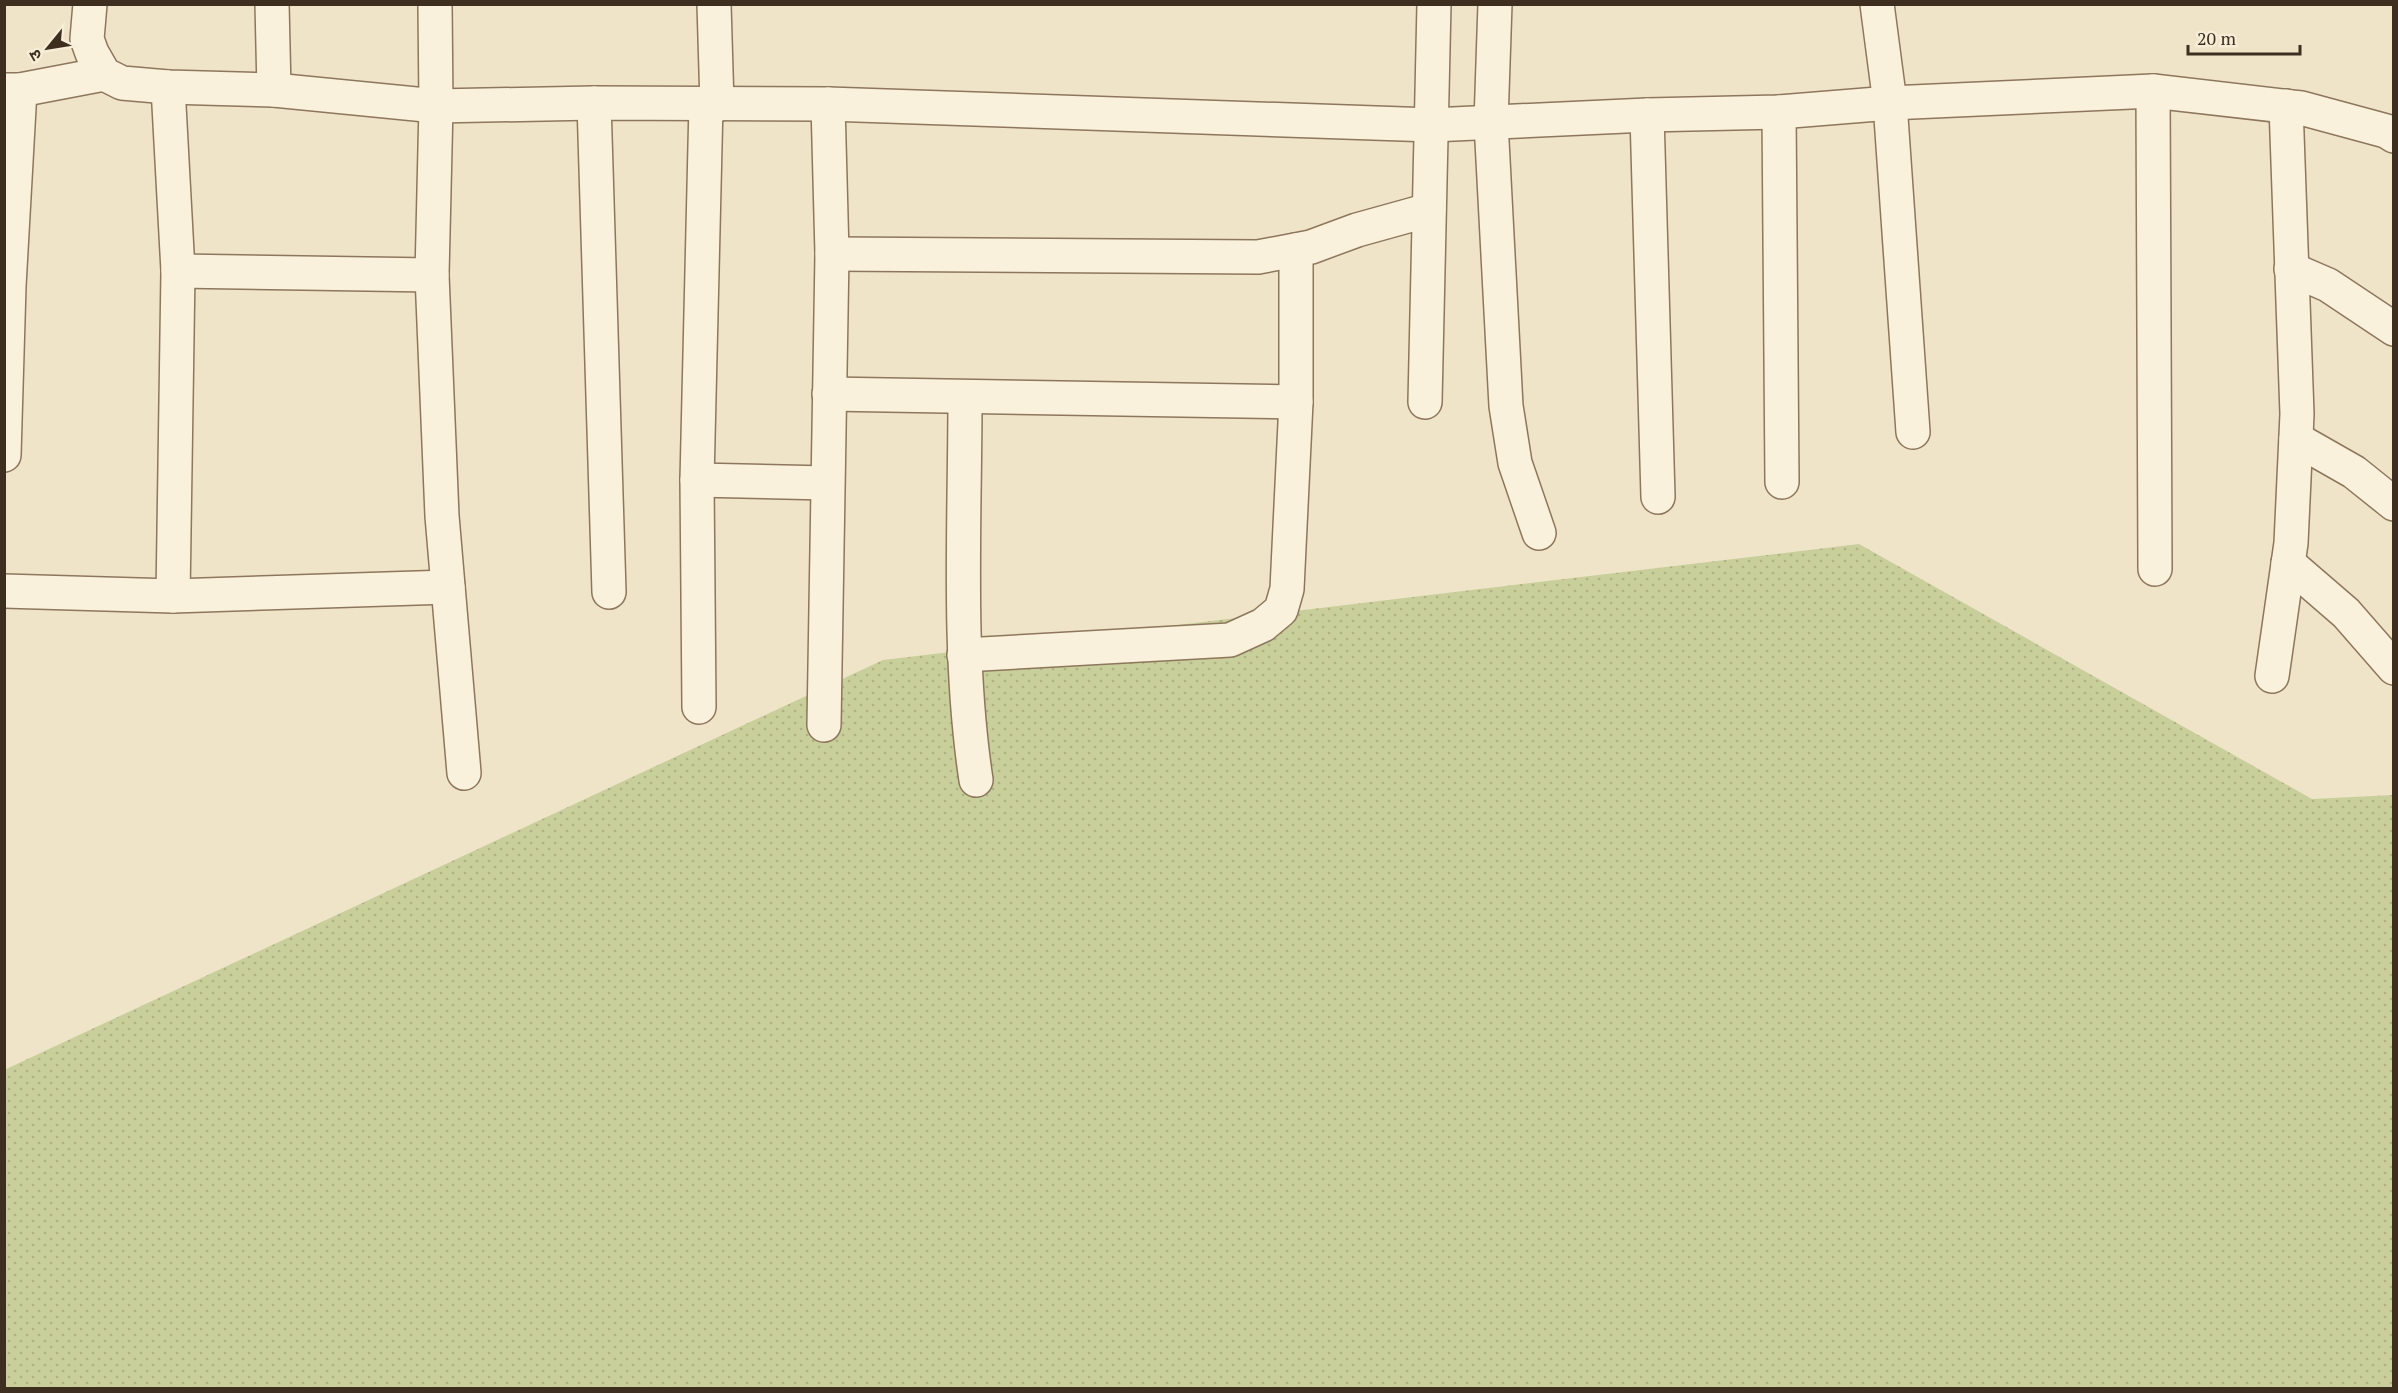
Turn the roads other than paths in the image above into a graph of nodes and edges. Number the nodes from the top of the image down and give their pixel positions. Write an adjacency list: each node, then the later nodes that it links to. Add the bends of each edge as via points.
1 (90, 4): 8 (street, via 87,39)
2 (272, 4): 11 (street)
3 (435, 4): 17 (street)
4 (714, 4): 15 (street)
5 (1434, 4): 22 (street)
6 (1495, 4): 21 (street)
7 (1877, 4): 14 (street)
8 (104, 74): 9 (street, via 122,83); 10 (street)
9 (168, 87): 11 (street); 28 (street)
10 (12, 90): 37 (street)
11 (274, 90): 17 (street)
12 (2153, 91): 14 (street); 18 (street); 45 (street)
13 (594, 103): 15 (street); 17 (street); 48 (street)
14 (1890, 103): 19 (street); 35 (street)
15 (703, 104): 16 (street); 38 (street)
16 (828, 104): 22 (street); 26 (street)
17 (436, 106): 29 (street)
18 (2286, 106): 23 (street); 27 (street)
19 (1779, 112): 20 (street); 39 (street)
20 (1647, 115): 21 (street); 41 (street)
21 (1491, 122): 22 (street); 43 (street, via 1506,406 1515,463)
22 (1432, 125): 24 (street)
23 (2394, 136)
24 (1429, 210): 25 (street); 34 (street)
25 (1296, 250): 26 (street, via 1258,257); 33 (street)
26 (831, 254): 31 (street)
27 (2291, 269): 30 (street, via 2328,285); 36 (street)
28 (178, 271): 29 (street); 49 (street)
29 (432, 274): 46 (street)
30 (2394, 329)
31 (829, 394): 32 (street); 40 (street)
32 (965, 397): 33 (street); 50 (street)
33 (1296, 402): 50 (street, via 1287,589 1281,610 1263,625 1230,640)
34 (1425, 402)
35 (1913, 432)
36 (2296, 439): 42 (street, via 2354,472); 44 (street)
37 (4, 455)
38 (697, 480): 40 (street); 53 (street)
39 (1782, 482)
40 (827, 483): 54 (street)
41 (1659, 497)
42 (2394, 504)
43 (1539, 533)
44 (2288, 563): 51 (street, via 2346,613); 52 (street)
45 (2155, 569)
46 (448, 587): 49 (street); 55 (street)
47 (4, 591): 49 (street)
48 (609, 592)
49 (173, 596)
50 (964, 655): 56 (street)
51 (2394, 668)
52 (2272, 676)
53 (699, 708)
54 (824, 725)
55 (464, 773)
56 (976, 780)

